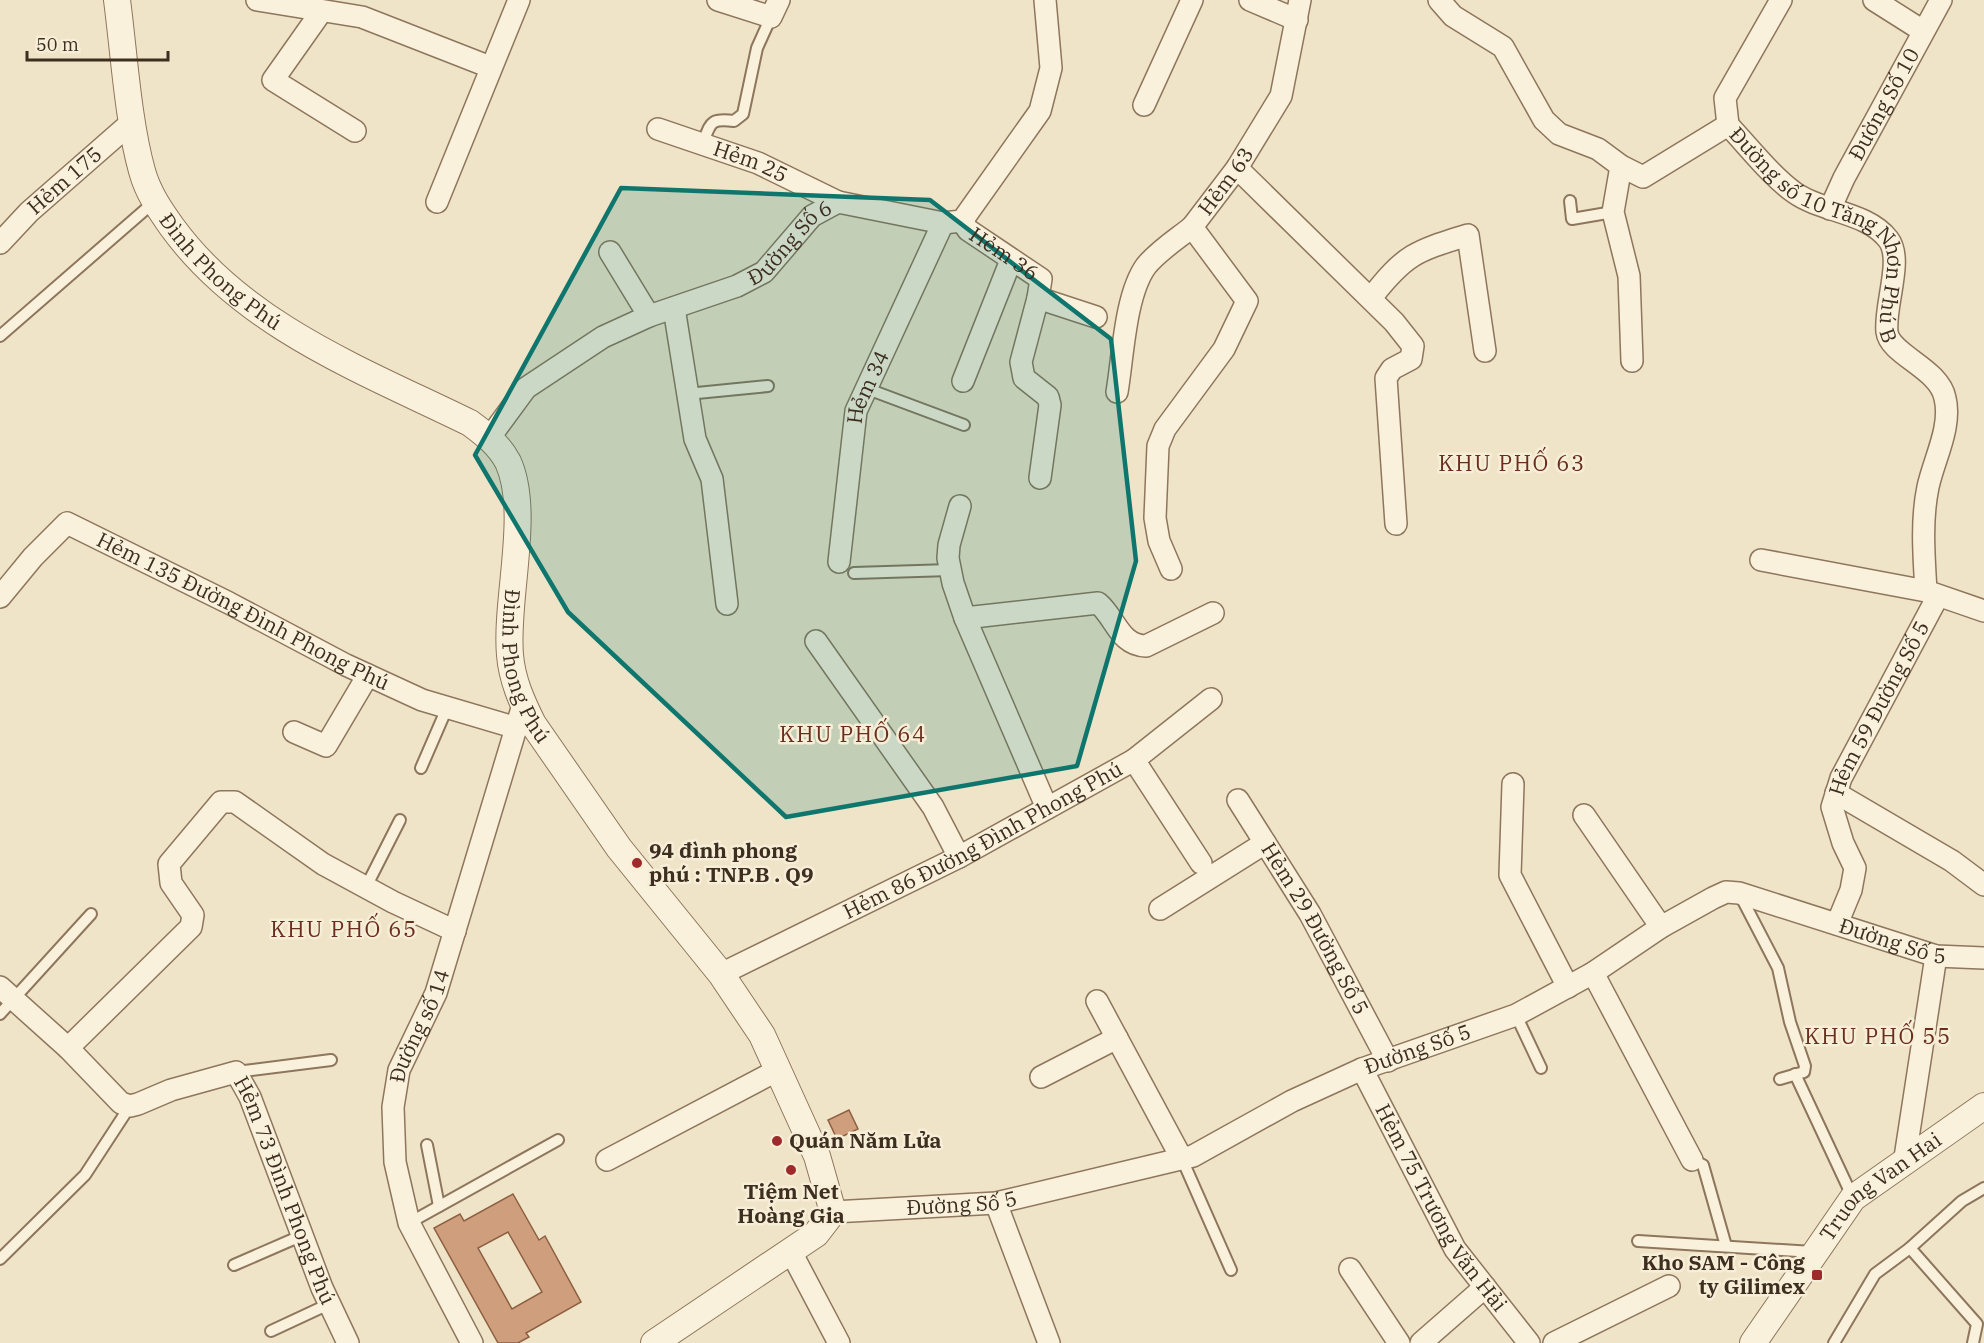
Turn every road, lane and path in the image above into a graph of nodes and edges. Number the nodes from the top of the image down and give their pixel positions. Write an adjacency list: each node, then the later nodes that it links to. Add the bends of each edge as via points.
1 (117, 0): 18 (street, Đình Phong Phú)
2 (257, 0): 14 (street)
3 (519, 0): 16 (street)
4 (718, 0): 12 (street)
5 (1045, 0): 31 (street, via 1052,68 1041,111)
6 (1192, 0): 17 (street)
7 (1250, 0): 13 (street)
8 (1439, 0): 23 (street, Đường số 10 Tăng Nhơn Phú B, via 1453,16 1503,47 1544,120 1559,134 1598,149)
9 (1781, 0): 19 (street, via 1725,98)
10 (1874, 0): 15 (street)
11 (1941, 0): 15 (street, Đường Số 10)
12 (775, 8): 22 (lane, via 757,48 743,114 734,121 716,119)
13 (1298, 10): 24 (street, Hẻm 63, via 1281,96)
14 (321, 12): 16 (street, via 362,17); 21 (street, via 273,80)
15 (1923, 31): 29 (street, Đường Số 10)
16 (490, 66): 27 (street)
17 (1144, 105)
18 (133, 120): 26 (street, Đình Phong Phú, via 142,171); 33 (street, Hẻm 175, via 28,212)
19 (1728, 125): 23 (street, Đường số 10 Tăng Nhơn Phú B, via 1643,177); 29 (street, Đường số 10 Tăng Nhơn Phú B, via 1796,194)
20 (658, 129): 22 (street, Hẻm 25)
21 (355, 131)
22 (702, 145): 28 (street, Hẻm 25, via 758,163)
23 (1621, 166): 30 (street)
24 (1237, 168): 32 (street, Hẻm 63); 37 (street)
25 (1570, 201): 30 (lane, via 1572,219)
26 (154, 202): 41 (lane); 50 (street, Đình Phong Phú, via 204,264 236,295 284,330 470,423)
27 (437, 202)
28 (838, 202): 31 (street, Đường Số 6); 38 (street, Đường Số 6, via 812,216 764,272)
29 (1830, 209): 58 (street, Đường số 10 Tăng Nhơn Phú B, via 1857,217 1887,237 1895,250 1886,311 1887,335 1934,376 1945,397 1946,416 1927,498 1924,537)
30 (1613, 212): 43 (street, via 1629,276)
31 (953, 222): 35 (street, Hẻm 36); 46 (street, Hẻm 34)
32 (1192, 227): 47 (street, via 1156,256 1142,273 1131,309); 56 (street, Hẻm 63, via 1247,301 1224,349 1165,429 1158,446 1155,518 1159,541)
33 (0, 243)
34 (610, 252): 39 (street)
35 (1011, 260): 36 (street, Hẻm 36, via 1041,279); 44 (street)
36 (1038, 298): 40 (street, Hẻm 36); 51 (street, via 1021,362 1024,378 1048,397 1050,405)
37 (1371, 298): 42 (street, via 1395,267 1422,249 1468,235); 53 (street, via 1414,350 1411,358 1392,369 1386,378)
38 (674, 308): 39 (street, Đường Số 6); 48 (street)
39 (649, 316): 50 (street, Đường Số 6, via 603,337 526,388)
40 (1096, 317)
41 (0, 336)
42 (1485, 351)
43 (1632, 361)
44 (963, 381)
45 (768, 386): 48 (lane)
46 (865, 388): 49 (lane); 55 (street, Hẻm 34, via 856,411)
47 (1117, 392)
48 (687, 394): 60 (street, via 695,439 712,479)
49 (964, 425)
50 (490, 437): 68 (street, Đình Phong Phú, via 507,462 515,485 510,654)
51 (1040, 478)
52 (960, 506): 57 (street, via 949,546)
53 (1396, 524)
54 (1761, 560): 58 (street)
55 (846, 567): 57 (lane)
56 (1171, 569)
57 (950, 570): 63 (street)
58 (1932, 594): 61 (street); 73 (street, Hẻm 59 Đường Số 5)
59 (0, 597): 65 (street, Hẻm 135 Đường Đình Phong Phú, via 67,523)
60 (727, 604)
61 (1984, 611)
62 (1213, 613): 63 (street, via 1146,646 1134,646 1125,639 1098,603)
63 (965, 618): 75 (street)
64 (816, 641): 79 (street, via 933,807)
65 (368, 675): 67 (street, Hẻm 135 Đường Đình Phong Phú); 69 (street, via 326,746)
66 (1211, 699): 70 (street)
67 (447, 708): 68 (street, Hẻm 135 Đường Đình Phong Phú); 71 (lane)
68 (520, 716): 88 (street, Đường số 14); 92 (street, Đình Phong Phú, via 533,724 619,848)
69 (294, 732)
70 (1134, 760): 75 (street, Hẻm 86 Đường Đình Phong Phú); 80 (street, Hẻm 86 Đường Đình Phong Phú)
71 (421, 768)
72 (1513, 784): 93 (street, via 1510,875)
73 (1836, 793): 81 (street, via 1952,861); 86 (street, Hẻm 59 Đường Số 5, via 1832,807 1855,868)
74 (1238, 800): 78 (street, Hẻm 29 Đường Số 5)
75 (1047, 808): 79 (street, Hẻm 86 Đường Đình Phong Phú)
76 (1584, 815): 87 (street)
77 (400, 820): 82 (lane)
78 (1265, 843): 84 (street); 100 (street, Hẻm 29 Đường Số 5, via 1310,914)
79 (959, 856): 92 (street, Hẻm 86 Đường Đình Phong Phú)
80 (1201, 863)
81 (1984, 885)
82 (366, 887): 88 (street); 98 (street, via 323,864 235,802 221,802 169,864 171,883 193,915 191,927)
83 (1739, 893): 86 (street, Đường Số 5); 87 (street, Đường Số 5, via 1720,895); 105 (lane, via 1784,985 1790,1022 1806,1069)
84 (1160, 909)
85 (91, 914): 94 (lane)
86 (1837, 924): 89 (street, Đường Số 5)
87 (1661, 927): 91 (street, Đường Số 5)
88 (455, 931): 121 (street, Đường số 14, via 436,993 399,1070 393,1107 395,1162)
89 (1936, 956): 90 (street, Đường Số 5); 115 (street)
90 (1984, 958)
91 (1593, 972): 93 (street, Đường Số 5); 113 (street)
92 (721, 974): 103 (street, Đình Phong Phú, via 762,1035)
93 (1568, 987): 96 (street, Đường Số 5)
94 (5, 1000): 98 (street)
95 (1097, 1001): 97 (street)
96 (1516, 1015): 100 (street, Đường Số 5); 101 (lane)
97 (1117, 1038): 106 (street); 112 (street)
98 (68, 1048): 108 (street, via 121,1103)
99 (331, 1060): 104 (lane)
100 (1388, 1061): 102 (street, Đường Số 5)
101 (1541, 1068)
102 (1362, 1069): 112 (street, Đường Số 5); 133 (street, Hẻm 75 Trương Văn Hải, via 1455,1249)
103 (778, 1070): 114 (street); 120 (street, Đình Phong Phú, via 817,1156)
104 (236, 1072): 108 (street, Hẻm 73 Đình Phong Phú); 122 (street, Hẻm 73 Đình Phong Phú, via 250,1097)
105 (1795, 1074): 107 (lane); 117 (lane)
106 (1041, 1077)
107 (1780, 1079)
108 (130, 1106): 128 (lane, via 85,1175)
109 (1984, 1107): 115 (street, Truong Van Hai)
110 (558, 1140): 119 (lane)
111 (427, 1145): 119 (lane)
112 (1182, 1159): 118 (street, Đường Số 5); 131 (lane)
113 (1692, 1160): 124 (lane, via 1703,1165)
114 (607, 1161)
115 (1904, 1164): 117 (street, Truong Van Hai)
116 (1984, 1188): 125 (lane, via 1962,1201)
117 (1853, 1198): 127 (street, Truong Van Hai)
118 (996, 1203): 120 (street, Đường Số 5); 141 (street)
119 (439, 1206): 121 (lane)
120 (833, 1212): 126 (street, via 816,1234)
121 (409, 1223): 138 (street, Đường số 14)
122 (303, 1235): 129 (lane); 134 (street, Hẻm 73 Đình Phong Phú)
123 (1638, 1241): 124 (lane)
124 (1726, 1246): 127 (lane)
125 (1910, 1248): 135 (lane); 147 (lane, via 1875,1274)
126 (791, 1252): 139 (street); 140 (street)
127 (1816, 1252): 146 (street, Truong Van Hai)
128 (0, 1259)
129 (234, 1265)
130 (1350, 1269): 142 (street)
131 (1231, 1270)
132 (1669, 1286): 145 (street)
133 (1485, 1287): 143 (street); 144 (street, Hẻm 75 Trương Văn Hải)
134 (329, 1304): 136 (lane); 137 (street, Hẻm 73 Đình Phong Phú)
135 (1980, 1322): 148 (lane)
136 (271, 1330)
137 (348, 1343)
138 (472, 1343)
139 (654, 1343)
140 (839, 1343)
141 (1049, 1343)
142 (1399, 1343)
143 (1421, 1343)
144 (1529, 1343)
145 (1554, 1343)
146 (1753, 1343)
147 (1834, 1343)
148 (1973, 1343)

